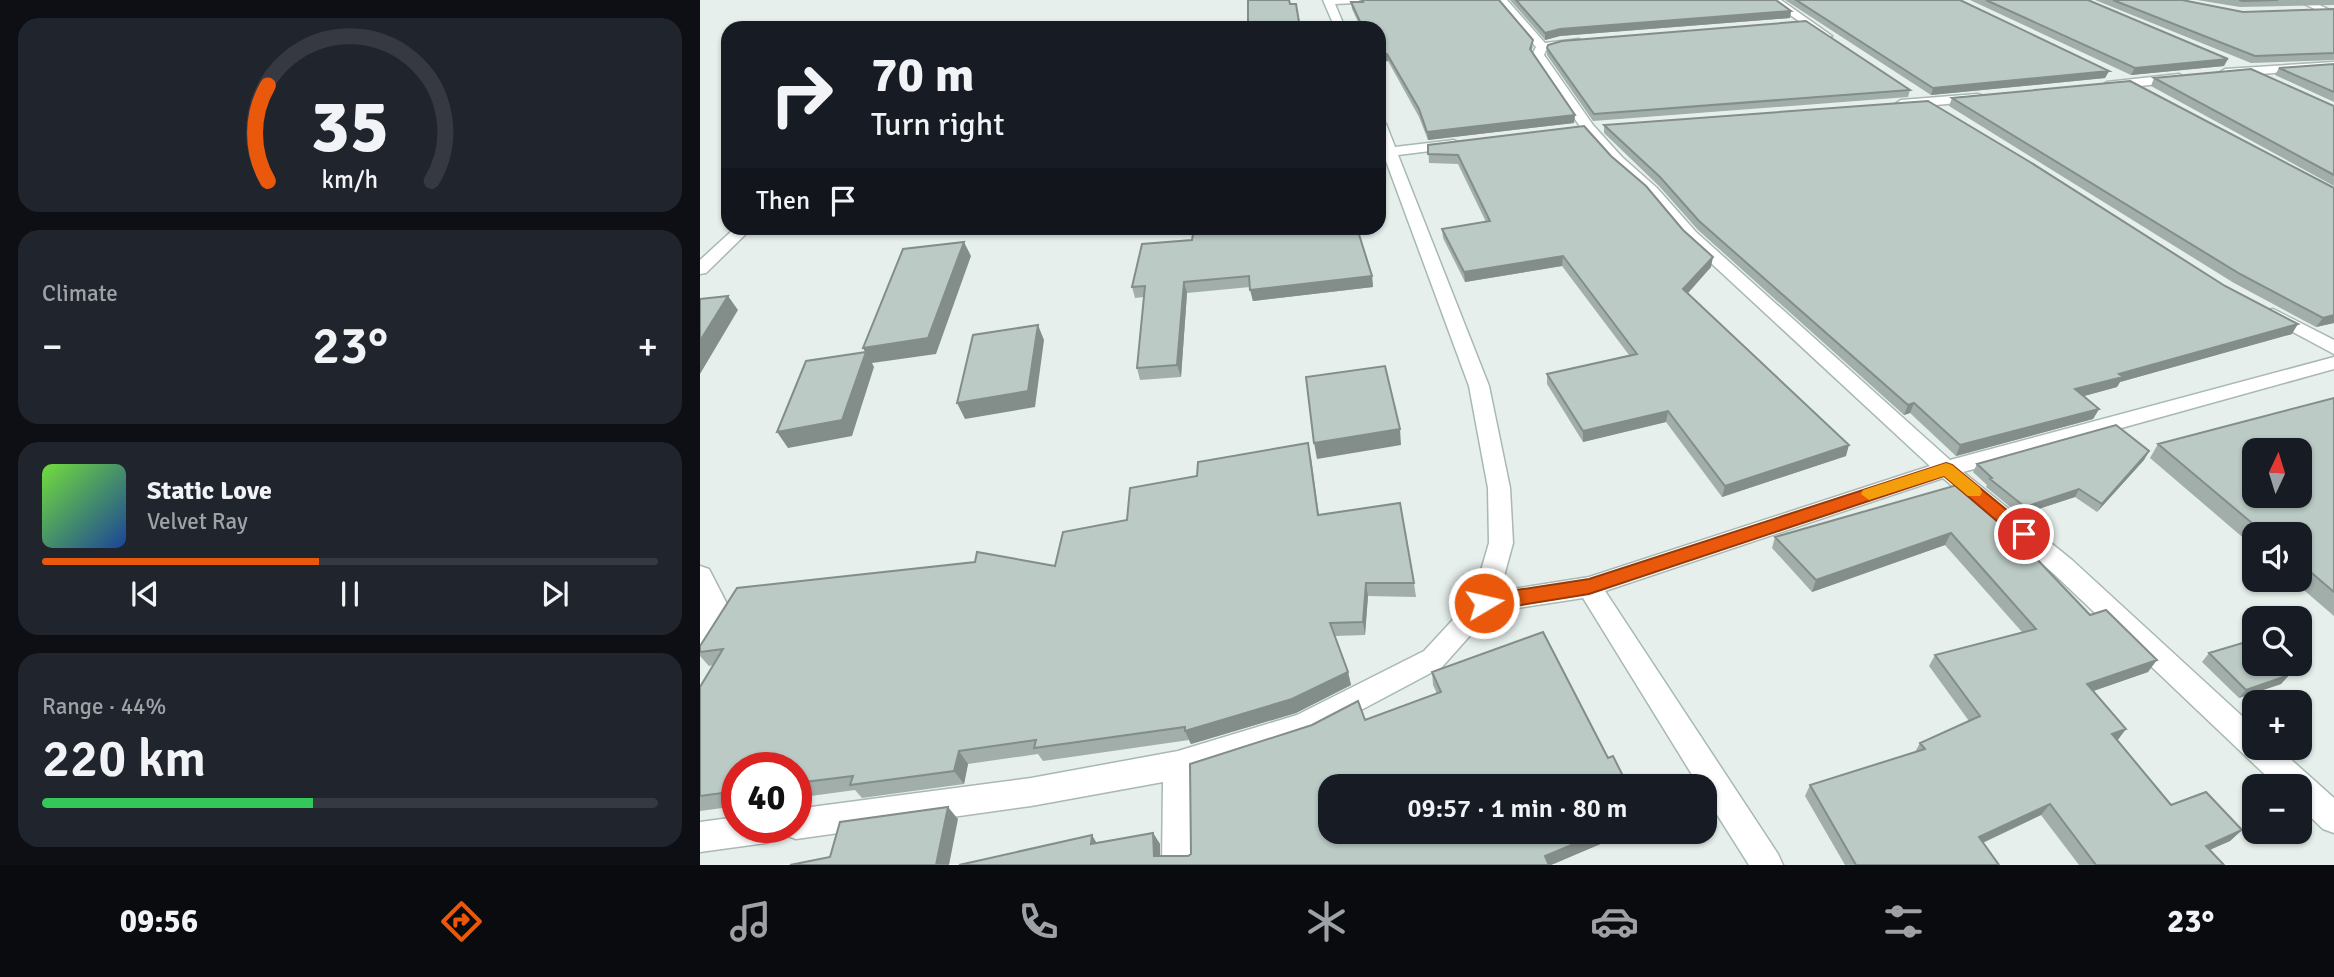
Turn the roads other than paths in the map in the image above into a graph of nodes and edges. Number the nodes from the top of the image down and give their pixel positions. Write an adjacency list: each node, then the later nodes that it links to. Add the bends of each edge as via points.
1 (1355, 0): 5 (street)
2 (1502, 0): 11 (street)
3 (1774, 0): 10 (street, via 1800,23)
4 (2301, 0): 6 (street)
5 (1329, 1): 8 (street)
6 (2330, 11): 7 (street)
7 (2302, 12)
8 (1337, 21)
9 (1588, 40): 11 (street)
10 (1840, 44)
11 (1542, 47): 33 (street, via 1538,55 1588,128 1617,160 1690,235)
12 (2226, 60): 14 (street)
13 (2334, 65): 14 (street)
14 (2250, 70): 16 (street); 17 (street)
15 (2111, 73): 17 (street)
16 (2273, 81)
17 (2133, 84): 18 (street); 21 (street)
18 (2096, 87)
19 (1906, 88): 22 (street)
20 (1997, 96): 22 (street)
21 (2157, 97)
22 (1928, 102): 23 (street); 24 (street)
23 (1888, 105)
24 (1951, 116)
25 (1386, 142): 27 (street)
26 (1472, 142): 27 (street)
27 (1390, 152): 36 (street, via 1479,386 1499,488 1501,543)
28 (736, 235): 29 (street)
29 (700, 269)
30 (2263, 309): 31 (street)
31 (2334, 348)
32 (2334, 363): 33 (street)
33 (1946, 469): 35 (street); 38 (street, via 2063,567)
34 (700, 576): 37 (street, via 714,604)
35 (1589, 587): 36 (street); 48 (street)
36 (1484, 603): 40 (street, via 1433,659 1304,726)
37 (700, 635)
38 (2242, 734)
39 (2270, 760): 41 (street)
40 (1178, 765): 44 (street, via 1031,792); 47 (street)
41 (2286, 774)
42 (2312, 798): 43 (street)
43 (2334, 818)
44 (812, 822)
45 (721, 834): 46 (street)
46 (700, 837)
47 (1178, 865)
48 (1767, 865)

